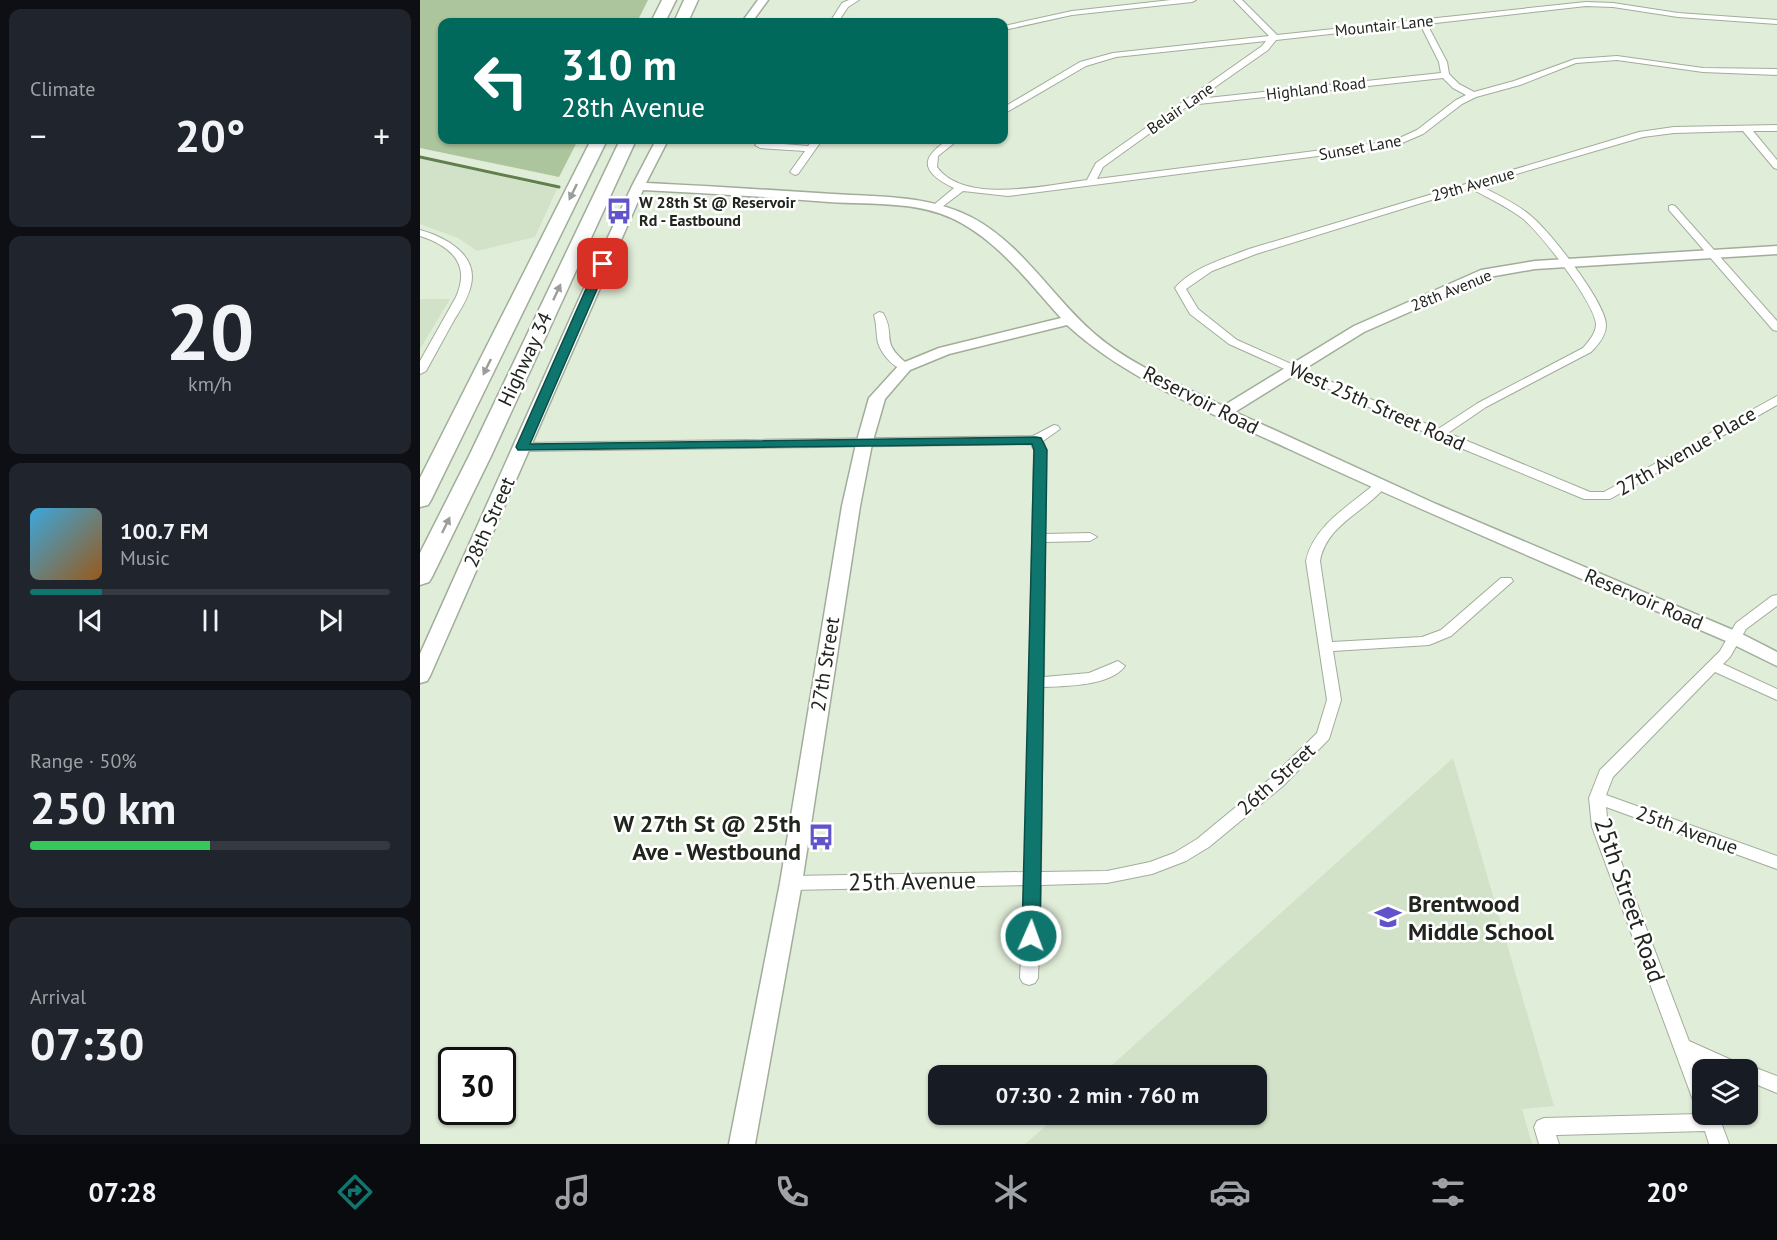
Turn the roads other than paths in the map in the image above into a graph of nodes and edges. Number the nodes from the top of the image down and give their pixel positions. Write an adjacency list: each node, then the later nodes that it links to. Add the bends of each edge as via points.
1 (669, 0): 8 (highway)
2 (691, 0): 9 (highway)
3 (763, 0): 10 (street)
4 (855, 0): 11 (street, via 845,5)
5 (1192, 0): 7 (street)
6 (1238, 0): 15 (street)
7 (1125, 3): 14 (street)
8 (660, 18)
9 (683, 18)
10 (750, 18)
11 (837, 18)
12 (1422, 21): 13 (street, Mountair Lane, via 1600,4 1678,15); 15 (street, Mountair Lane); 17 (street, via 1443,62)
13 (1777, 22)
14 (1008, 27)
15 (1274, 37): 19 (street, Belair Lane, via 1265,48); 20 (street, Mountair Lane, via 1093,60)
16 (1777, 72): 18 (street, Sunset Lane, via 1703,70 1598,58 1563,64)
17 (1445, 75): 18 (street); 19 (street, Highland Road)
18 (1473, 95): 32 (street, Sunset Lane, via 1420,132 1395,143)
19 (1187, 103): 32 (street, Belair Lane, via 1099,165)
20 (1008, 108)
21 (1777, 128): 22 (street, 29th Avenue)
22 (1746, 129): 30 (street); 33 (street, 29th Avenue, via 1642,134)
23 (597, 144): 58 (highway, Highway 34, one-way to 58)
24 (626, 144): 61 (highway, Highway 34, one-way to 24)
25 (660, 144): 34 (street, 28th Street)
26 (814, 144): 29 (street)
27 (948, 144): 35 (street, via 934,154 932,170)
28 (760, 145): 29 (street)
29 (810, 149): 31 (street)
30 (1777, 166)
31 (795, 172)
32 (1091, 182): 35 (street, Sunset Lane, via 1008,193)
33 (1472, 185): 41 (street, via 1529,219); 42 (street, 29th Avenue, via 1263,248)
34 (638, 186): 36 (street, Reservoir Road, via 891,201); 55 (street, 28th Street)
35 (961, 189): 36 (street)
36 (935, 208): 44 (street, Reservoir Road, via 973,222 1004,244)
37 (1672, 208): 40 (street)
38 (420, 233): 48 (street, via 440,240 459,254 467,272 461,298)
39 (1777, 250): 40 (street, 28th Avenue)
40 (1712, 254): 41 (street, 28th Avenue); 45 (street)
41 (1564, 263): 47 (street, 28th Avenue, via 1508,269 1468,279 1359,329); 52 (street, via 1599,313 1598,338 1573,359 1482,405)
42 (1180, 288): 47 (street, West 25th Street Road, via 1186,301 1217,332)
43 (879, 315): 46 (street, via 888,353)
44 (1071, 320): 46 (street, 27th Street, via 957,347); 50 (street, Reservoir Road, via 1103,349)
45 (1777, 328)
46 (905, 367): 54 (street, 27th Street, via 877,398)
47 (1295, 369): 50 (street, 28th Avenue); 52 (street, West 25th Street Road)
48 (420, 371)
49 (1777, 400): 57 (street, 27th Avenue Place, via 1614,493)
50 (1224, 412): 56 (street, Reservoir Road)
51 (1054, 429): 53 (street)
52 (1439, 434): 57 (street, West 25th Street Road)
53 (1036, 441): 54 (street); 60 (street, via 1040,450)
54 (864, 444): 55 (street); 75 (street, 27th Street, via 825,660)
55 (523, 447): 69 (street, 28th Street)
56 (1380, 486): 64 (street, Reservoir Road); 65 (street, 26th Street, via 1337,522 1315,550 1314,572)
57 (1594, 497)
58 (420, 500)
59 (1090, 537): 60 (street)
60 (1039, 538): 70 (street)
61 (420, 577)
62 (1506, 581): 65 (street, via 1446,633 1424,642)
63 (1777, 599): 64 (street, 25th Street Road, via 1741,626)
64 (1733, 637): 66 (street, Reservoir Road); 68 (street, 25th Street Road)
65 (1326, 646): 74 (street, 26th Street, via 1334,700 1324,735 1277,782 1203,843 1180,857 1107,877)
66 (1777, 660)
67 (1118, 666): 70 (street, via 1087,680)
68 (1714, 666): 71 (street); 72 (street, 25th Street Road, via 1606,774)
69 (420, 676)
70 (1037, 681): 74 (street)
71 (1777, 695)
72 (1597, 798): 73 (street, 25th Avenue); 77 (street, 25th Street Road, via 1600,827)
73 (1777, 863)
74 (1033, 879): 75 (street, 25th Avenue); 76 (street)
75 (791, 883): 85 (street, 27th Street)
76 (1029, 978)
77 (1683, 1047): 78 (street); 79 (street, 25th Street Road)
78 (1712, 1059)
79 (1692, 1072)
80 (1758, 1077): 81 (street)
81 (1777, 1085)
82 (1692, 1120): 84 (street)
83 (1712, 1125): 86 (street)
84 (1546, 1135)
85 (742, 1144)
86 (1719, 1144)

